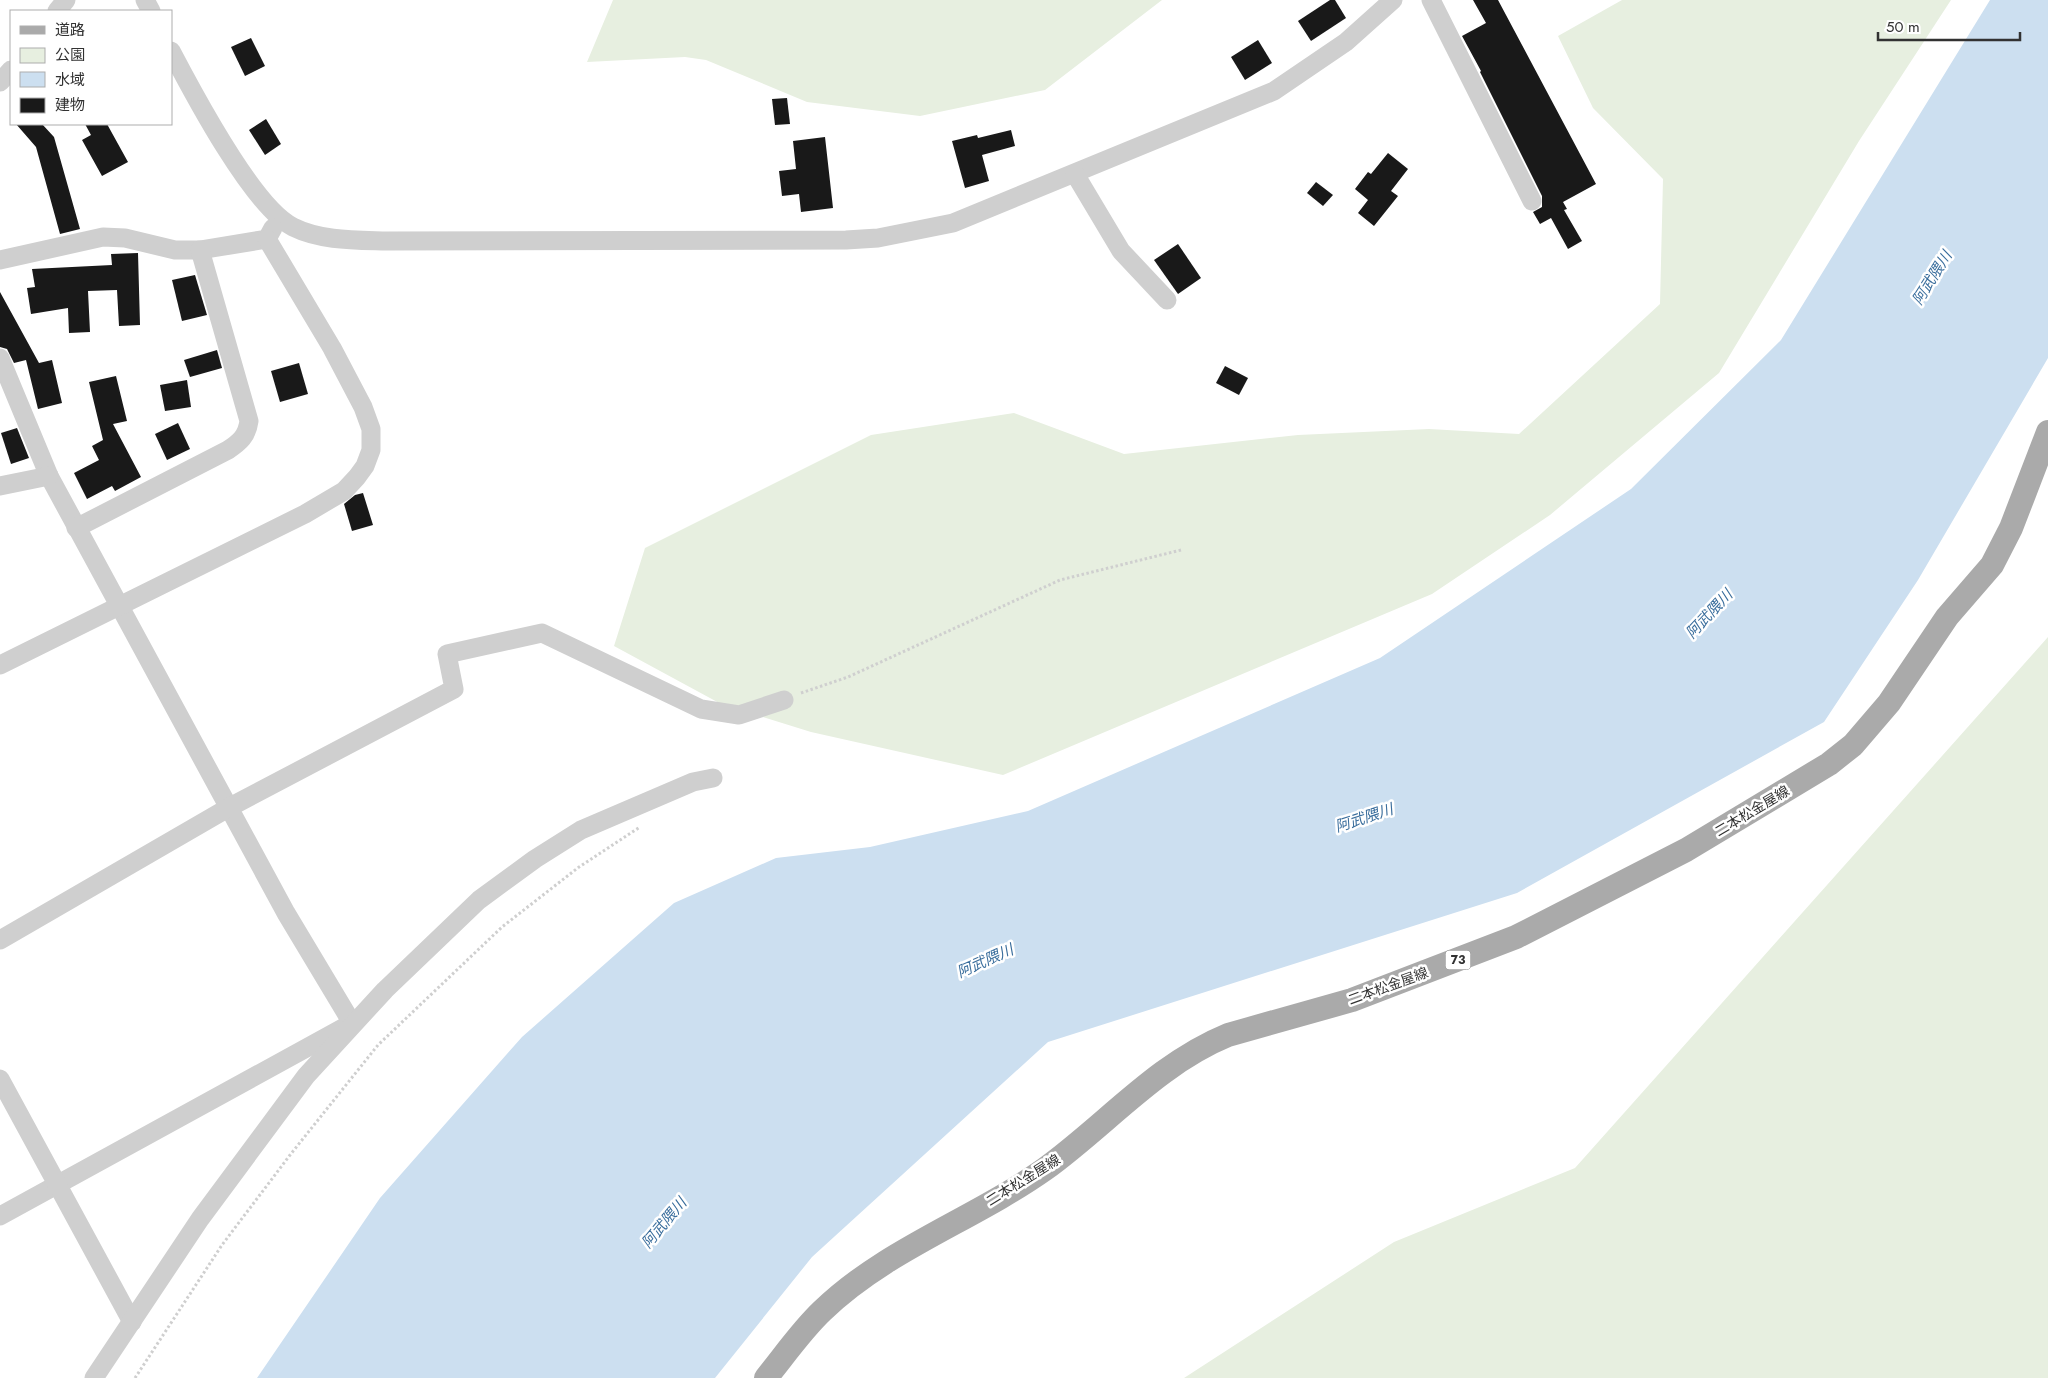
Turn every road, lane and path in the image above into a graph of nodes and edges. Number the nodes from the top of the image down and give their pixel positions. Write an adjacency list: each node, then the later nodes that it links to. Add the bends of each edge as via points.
1 (66, 0): 4 (street)
2 (1393, 0): 8 (street, via 1346,42 1274,91)
3 (1431, 0): 9 (street)
4 (58, 10)
5 (172, 53): 10 (street, via 255,191)
6 (10, 71): 7 (street)
7 (0, 82)
8 (1075, 174): 10 (street, via 953,223 888,237 854,240 356,240 307,232); 14 (street, via 1121,251)
9 (1532, 202)
10 (280, 218): 11 (street)
11 (267, 239): 12 (street); 21 (street, via 363,407 372,429 371,450 365,466 344,491 305,514)
12 (200, 250): 13 (street, via 175,250 125,238 103,237); 19 (street, via 249,421 247,432 228,450)
13 (0, 260)
14 (1167, 300)
15 (0, 358): 17 (street)
16 (2048, 432): 35 (main road, 二本松金屋線 / 73, via 2011,528 1992,565 1947,617 1889,703 1853,745 1829,764 1686,850 1516,937 1352,1000 1211,1042 1164,1072 1045,1168 1007,1194 898,1254 846,1291 821,1312)
17 (49, 476): 18 (street); 19 (street)
18 (0, 486)
19 (76, 528): 21 (street)
20 (1181, 550): 23 (path, via 1060,580 848,677)
21 (118, 607): 22 (street); 25 (street)
22 (0, 665)
23 (784, 700): 25 (street, via 739,715 701,709 542,633 447,654 454,689)
24 (713, 778): 28 (street, via 692,782 589,826 535,859 479,900)
25 (228, 808): 27 (street); 28 (street)
26 (643, 825): 34 (path, via 579,866 502,927 378,1046 222,1245)
27 (0, 940)
28 (352, 1023): 30 (street); 32 (street, via 306,1076 206,1211)
29 (0, 1079): 30 (street)
30 (57, 1186): 31 (street); 32 (street)
31 (0, 1216)
32 (132, 1322): 33 (street)
33 (94, 1378)
34 (135, 1378)
35 (766, 1378)

